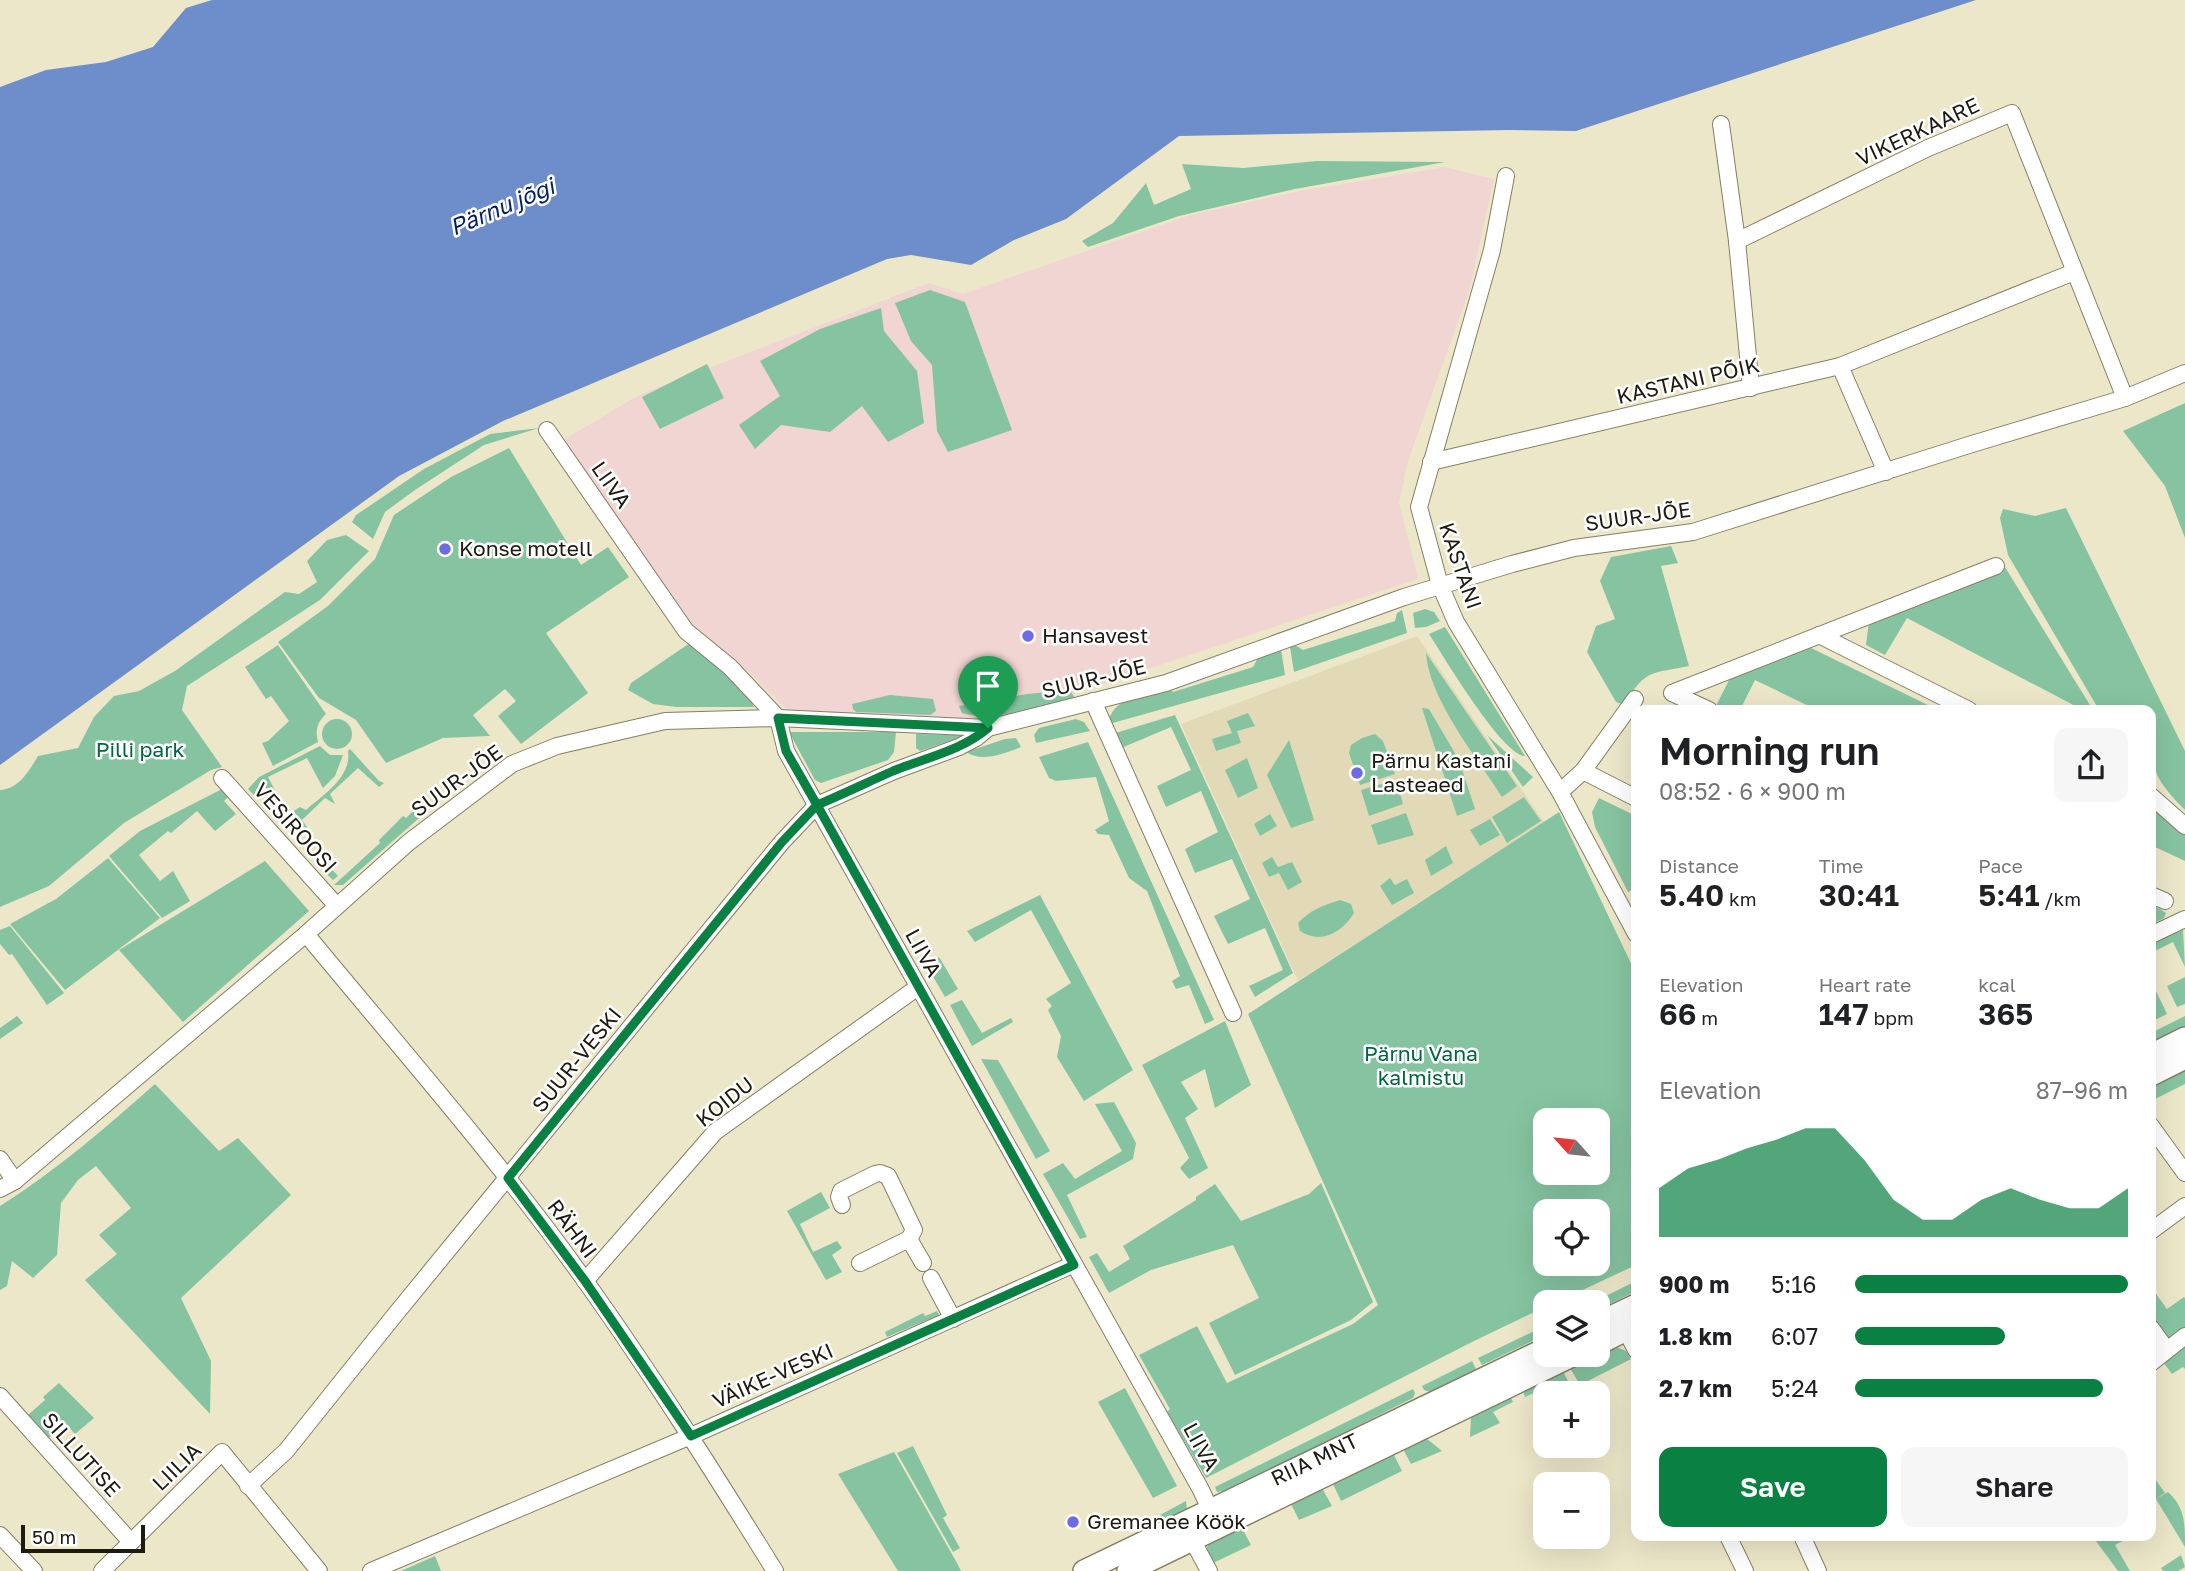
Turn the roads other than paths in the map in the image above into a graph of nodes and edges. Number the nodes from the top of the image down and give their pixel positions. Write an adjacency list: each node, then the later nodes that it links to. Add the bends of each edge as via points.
1 (1721, 124): 3 (street)
2 (1506, 176): 10 (street, KASTANI, via 1492,250)
3 (1737, 241): 4 (street, VIKERKAARE, via 1928,148 2012,113); 7 (street)
4 (2074, 272): 5 (street, KASTANI PÕIK); 8 (street, VIKERKAARE)
5 (1840, 366): 7 (street, KASTANI PÕIK); 11 (street)
6 (2185, 373): 8 (street, SUUR-JÕE)
7 (1751, 388): 10 (street, KASTANI PÕIK)
8 (2125, 398): 11 (street, SUUR-JÕE)
9 (547, 430): 19 (street, LIIVA, via 686,631 730,667)
10 (1431, 463): 13 (street, KASTANI, via 1419,507)
11 (1886, 472): 13 (street, SUUR-JÕE, via 1693,532 1574,548)
12 (1996, 566): 14 (street)
13 (1440, 585): 16 (street, SUUR-JÕE, via 1166,683); 23 (street, KASTANI, via 1456,622)
14 (1819, 635): 17 (street, via 1672,693); 18 (street)
15 (1634, 698): 21 (street)
16 (1093, 701): 20 (street, SUUR-JÕE); 34 (street)
17 (1698, 705)
18 (1959, 705)
19 (778, 718): 20 (street, SUUR-JÕE); 26 (street, LIIVA, via 786,751); 28 (street, SUUR-JÕE, via 664,721 567,744 512,764 409,842)
20 (988, 728): 26 (street, SUUR-VESKI, via 958,747)
21 (1583, 771): 23 (street); 24 (street)
22 (222, 778): 28 (street, VESIROOSI)
23 (1560, 792): 30 (street, KASTANI)
24 (1631, 795)
25 (2156, 800): 27 (street)
26 (817, 805): 33 (street, LIIVA); 42 (street, SUUR-VESKI)
27 (2185, 826)
28 (337, 906): 32 (street, SUUR-JÕE)
29 (2185, 919): 31 (street)
30 (1631, 925)
31 (2156, 933)
32 (306, 934): 42 (street, RÄHNI); 43 (street, SUUR-JÕE)
33 (918, 986): 50 (street, LIIVA); 51 (street, KOIDU, via 715,1132)
34 (1233, 1013)
35 (2185, 1038): 36 (main road)
36 (2156, 1052)
37 (2185, 1058): 38 (main road)
38 (2156, 1072)
39 (2156, 1133): 41 (street)
40 (0, 1160): 43 (street)
41 (2185, 1173)
42 (508, 1178): 51 (street, RÄHNI); 64 (street, SUUR-VESKI, via 286,1451)
43 (15, 1181): 44 (street, SUUR-JÕE)
44 (0, 1189)
45 (842, 1205): 48 (street, via 841,1191 875,1174 888,1176 914,1230)
46 (2185, 1206): 47 (street)
47 (2156, 1227)
48 (909, 1239): 49 (street); 53 (street)
49 (860, 1263)
50 (1074, 1265): 53 (street, VÄIKE-VESKI); 65 (street, LIIVA)
51 (585, 1281): 63 (street, RÄHNI)
52 (1629, 1318): 54 (main road); 55 (main road)
53 (953, 1319): 63 (street, VÄIKE-VESKI)
54 (1610, 1321)
55 (1610, 1334)
56 (2156, 1335): 58 (street)
57 (2185, 1336): 58 (street)
58 (2167, 1350): 60 (street)
59 (1533, 1355): 65 (main road, RIIA MNT)
60 (2156, 1359)
61 (1548, 1367): 65 (main road, RIIA MNT)
62 (0, 1396): 69 (street, SILLUTISE)
63 (691, 1436): 73 (street, VÄIKE-VESKI); 74 (street, RÄHNI)
64 (248, 1486): 69 (street, LIILIA, via 222,1452); 72 (street)
65 (1199, 1526): 75 (main road, RIIA MNT); 76 (main road, RIIA MNT); 77 (street, LIIVA)
66 (0, 1535): 70 (street)
67 (1730, 1541): 78 (street)
68 (1804, 1541): 79 (street)
69 (131, 1542): 71 (street, LIILIA)
70 (34, 1571)
71 (102, 1571)
72 (319, 1571)
73 (371, 1571)
74 (775, 1571)
75 (1084, 1571)
76 (1128, 1571)
77 (1209, 1571)
78 (1745, 1571)
79 (1818, 1571)

